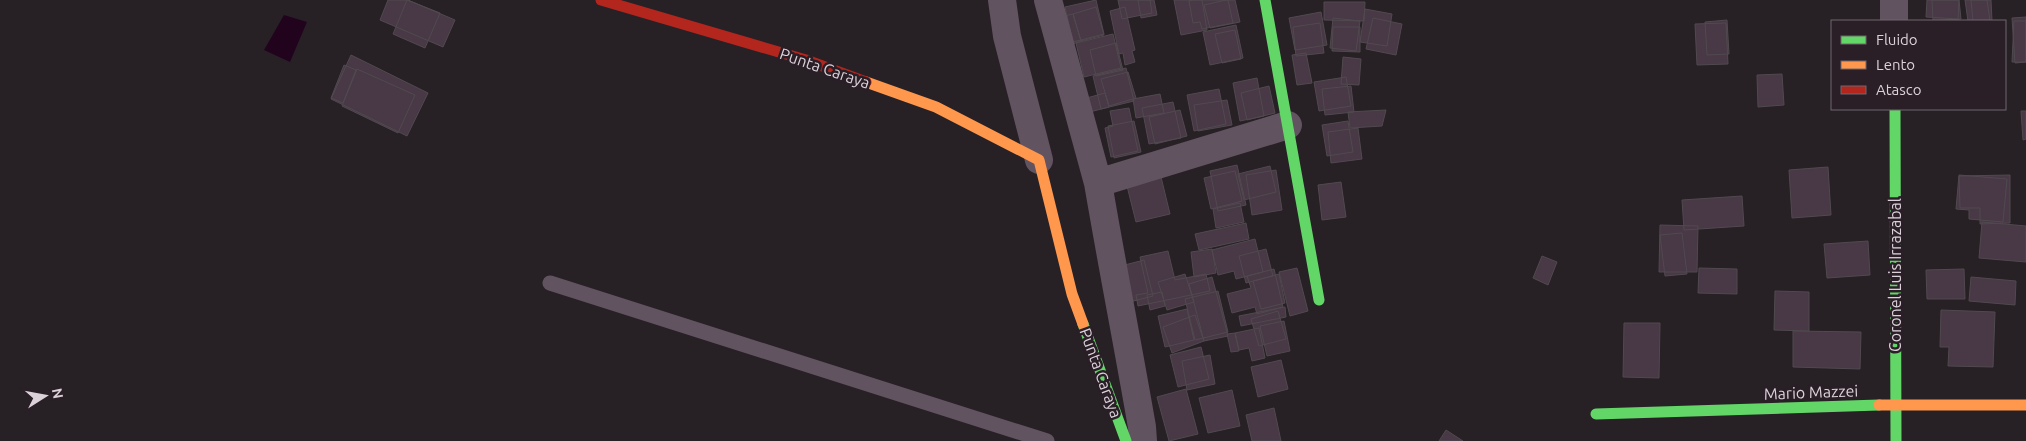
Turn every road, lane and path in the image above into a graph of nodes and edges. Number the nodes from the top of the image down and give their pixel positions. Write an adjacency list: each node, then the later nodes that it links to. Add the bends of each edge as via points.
1 (601, 0): 9 (street, Punta Caraya, via 806,60 936,107)
2 (1002, 0): 9 (street, Punta Caraya, via 1007,36)
3 (1048, 0): 10 (street)
4 (1264, 0): 8 (street)
5 (1894, 0): 6 (street)
6 (1894, 20)
7 (1894, 110): 13 (street, Coronel Luis Irrazabal)
8 (1288, 125): 10 (street); 12 (street)
9 (1039, 160): 17 (street, Punta Caraya, via 1072,294)
10 (1098, 183): 18 (street)
11 (550, 283): 16 (lane)
12 (1319, 300)
13 (1895, 405): 14 (street, Mario Mazzei); 15 (street, Mario Mazzei); 19 (street, Coronel Luis Irrazabal)
14 (2026, 405)
15 (1596, 414)
16 (1047, 441)
17 (1126, 441)
18 (1143, 441)
19 (1896, 441)

